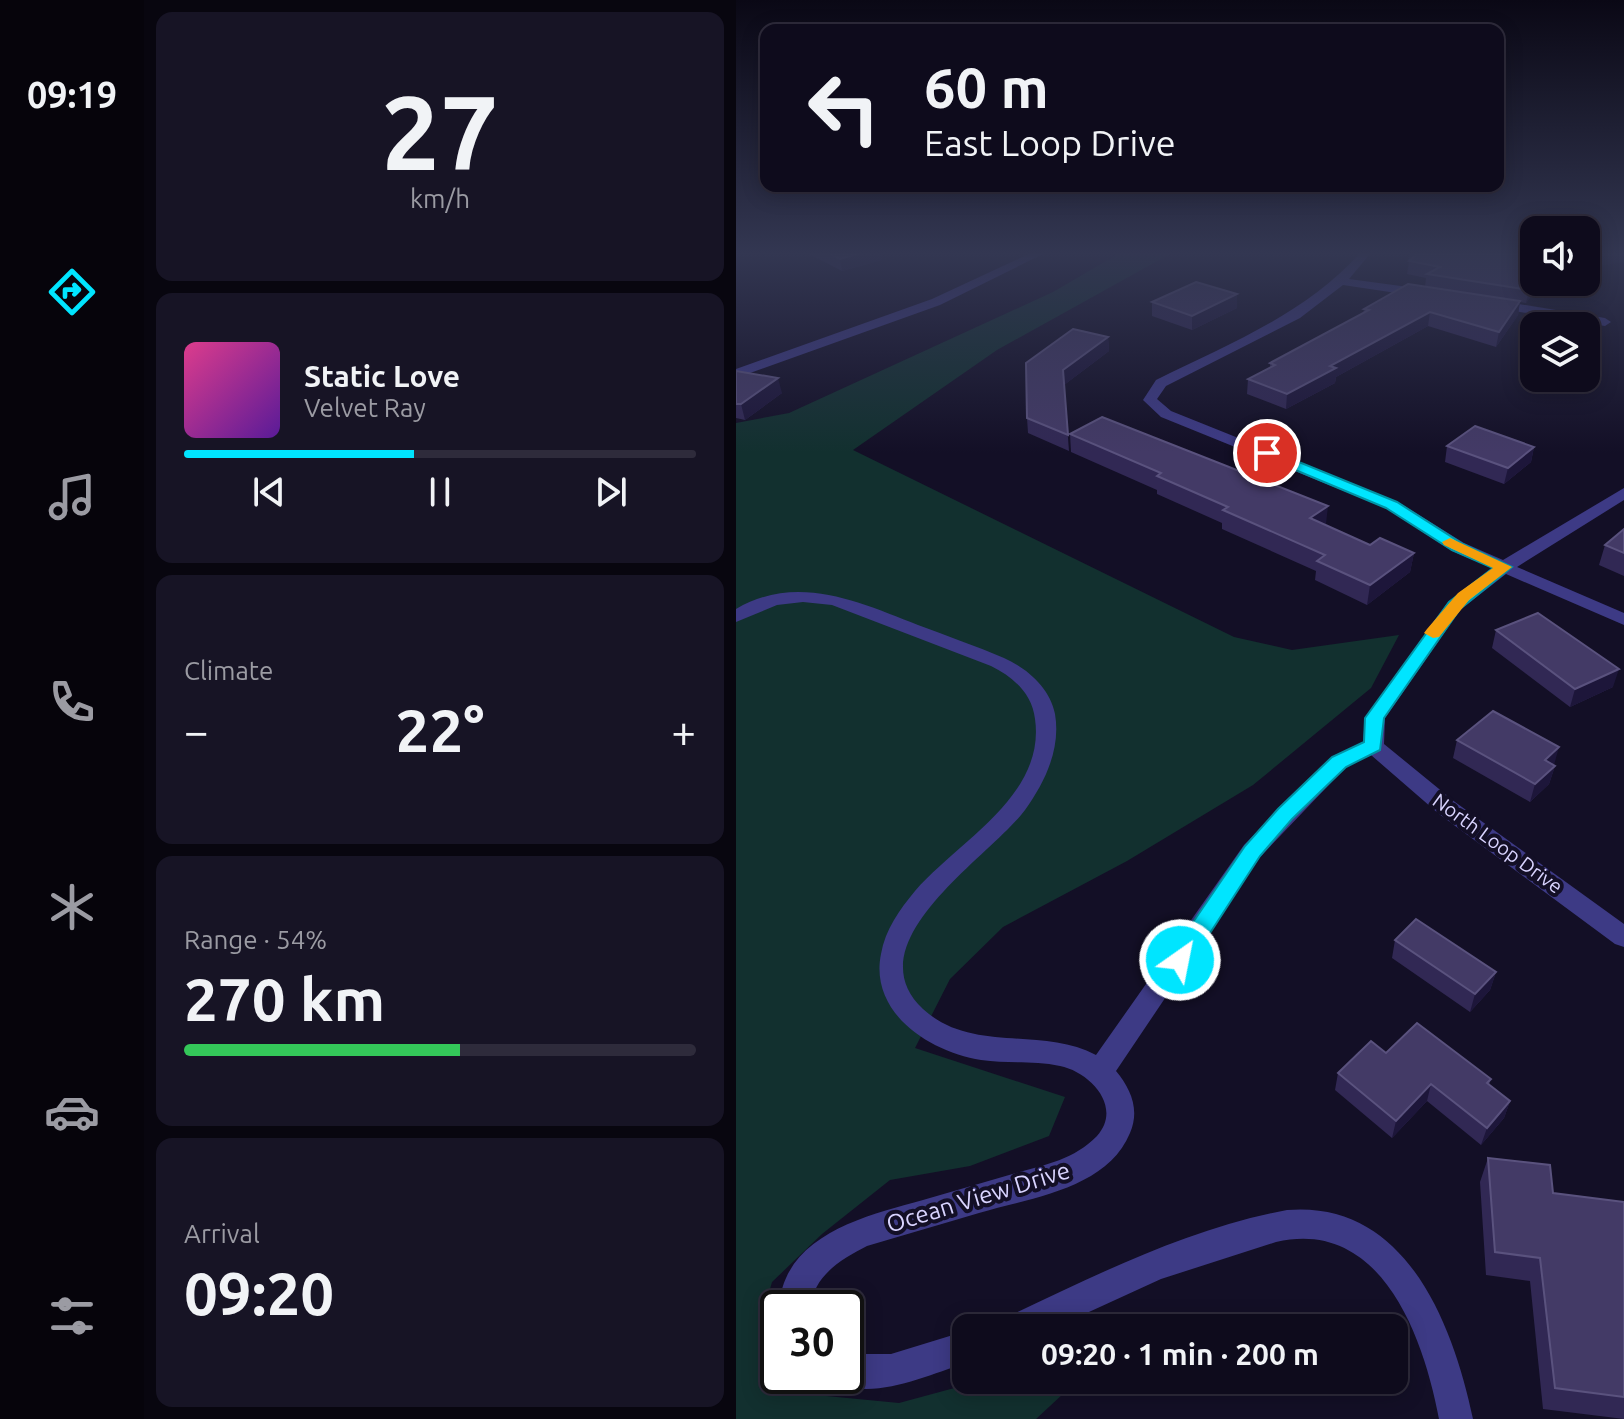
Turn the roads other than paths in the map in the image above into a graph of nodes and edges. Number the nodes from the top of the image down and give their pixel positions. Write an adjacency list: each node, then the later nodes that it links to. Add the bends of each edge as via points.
1 (885, 320): 5 (street)
2 (1286, 320): 7 (street, via 1161,383 1150,400 1166,414 1392,505 1458,547)
3 (1594, 320): 4 (street)
4 (1605, 322)
5 (736, 374)
6 (1624, 493): 7 (street)
7 (1504, 567): 9 (street); 10 (street, via 1463,597 1429,638 1375,718)
8 (736, 617): 12 (street, via 779,599 822,597 1005,666 1033,686 1048,719 1039,769 1003,821 922,898 902,928 891,972 906,1009 932,1032 967,1046 1068,1056)
9 (1624, 620)
10 (1373, 746): 11 (street, North Loop Drive, via 1447,808); 12 (street, via 1339,762 1252,851)
11 (1624, 937)
12 (1100, 1072): 13 (street, Ocean View Drive, via 1119,1096 1121,1117 1110,1144 1096,1157 1067,1173 863,1232 812,1266)
13 (799, 1290)
14 (1050, 1314): 17 (street, via 1205,1246 1291,1224 1329,1228 1374,1248 1415,1295 1435,1333)
15 (952, 1351): 16 (street, via 891,1371)
16 (864, 1371)
17 (1456, 1419)

